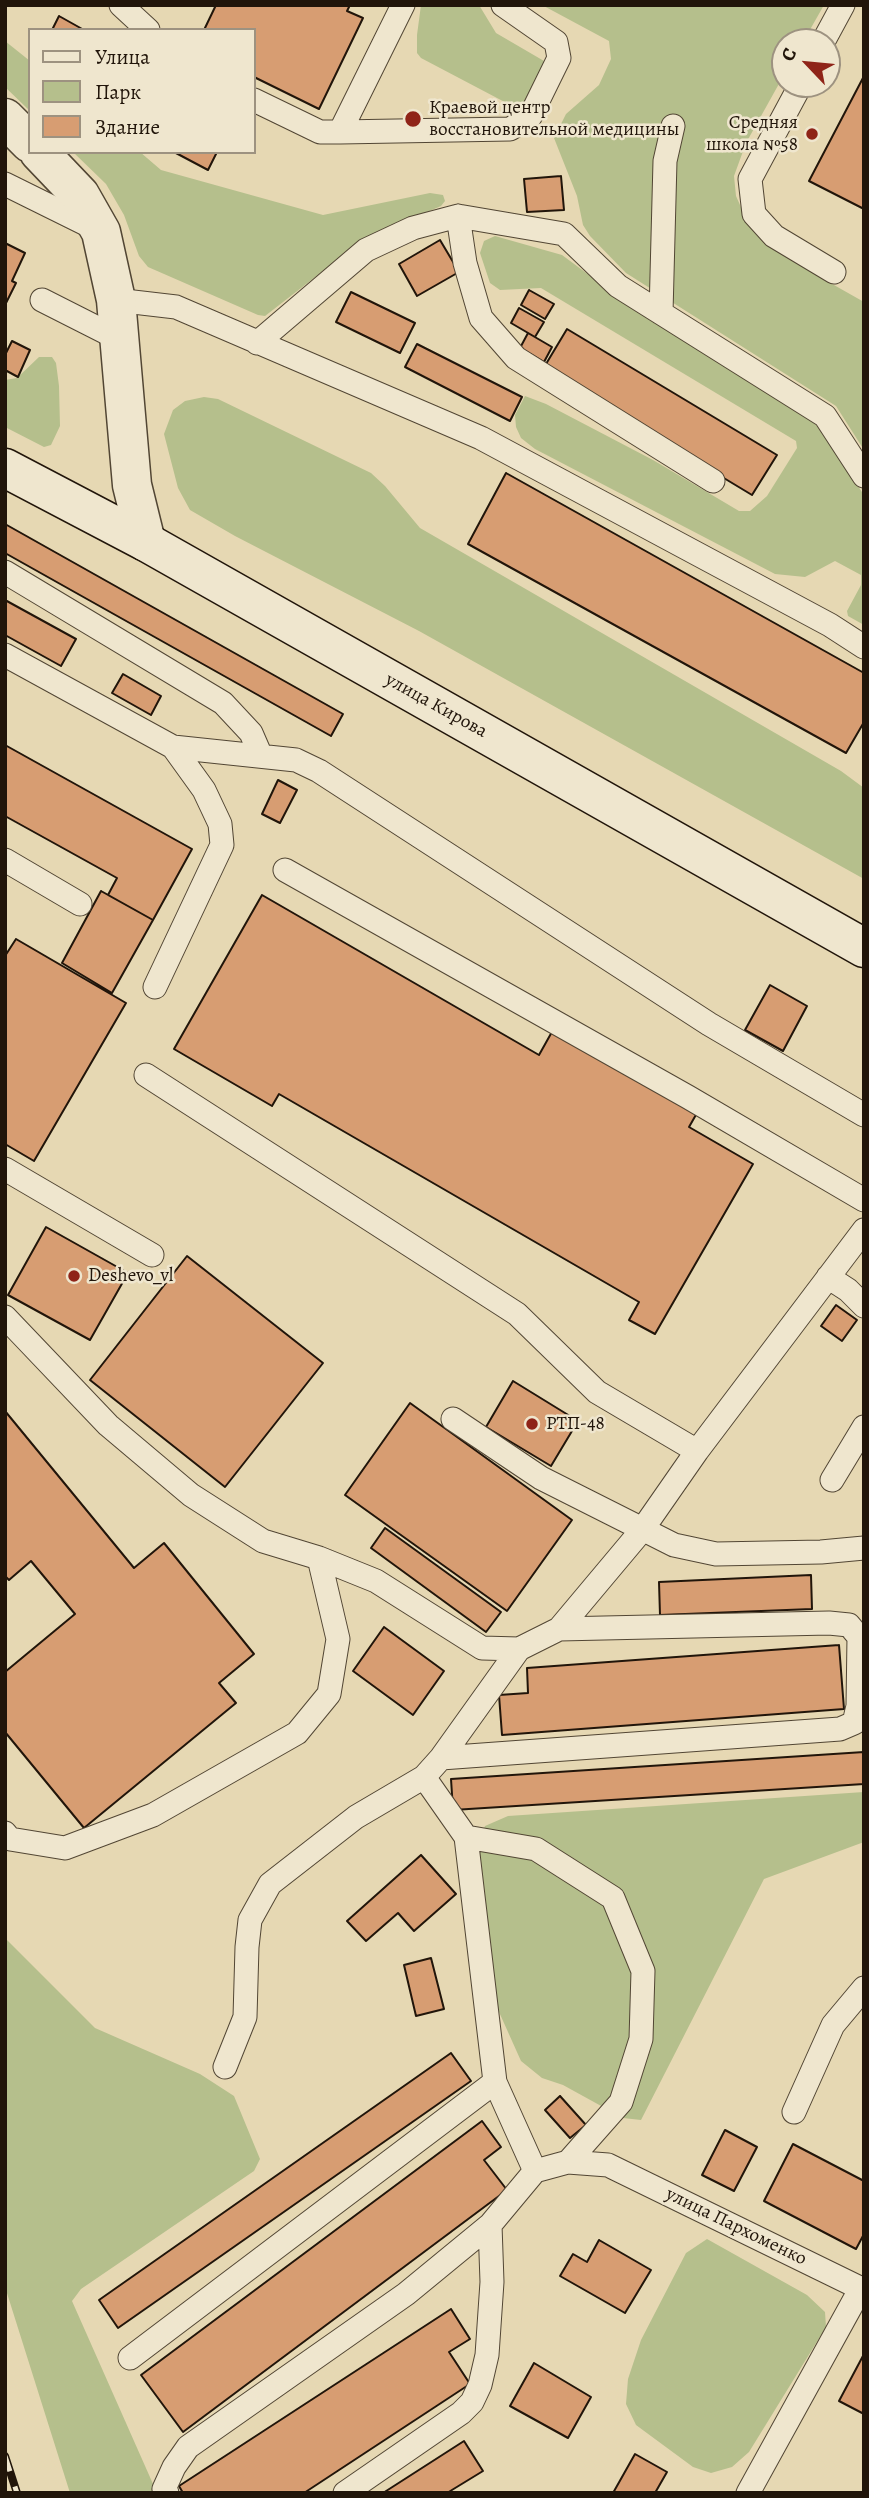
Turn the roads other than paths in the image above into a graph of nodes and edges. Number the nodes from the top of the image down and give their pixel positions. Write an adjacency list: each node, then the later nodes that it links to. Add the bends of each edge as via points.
1 (121, 5): 5 (lane)
2 (403, 5): 11 (lane)
3 (503, 5): 11 (lane, via 556,42 559,58 530,117 510,129)
4 (843, 5): 6 (lane)
5 (146, 28)
6 (831, 28)
7 (793, 98): 17 (lane, via 750,179 754,214 774,236)
8 (256, 101): 11 (lane, via 320,132)
9 (5, 118): 12 (street)
10 (673, 126): 20 (lane, via 665,161)
11 (340, 132)
12 (28, 141)
13 (41, 154): 16 (street, via 80,195)
14 (5, 184): 16 (lane)
15 (457, 216): 20 (lane, via 564,234 618,286); 22 (lane, via 413,228 366,250); 25 (lane, via 481,318 516,358)
16 (101, 232): 19 (street)
17 (834, 272)
18 (42, 300): 21 (lane)
19 (116, 300): 21 (street); 22 (lane, via 176,307)
20 (661, 313): 24 (lane, via 825,416)
21 (119, 339): 26 (street, via 132,485)
22 (257, 343): 28 (lane, via 481,438)
23 (5, 468): 26 (street, улица Кирова)
24 (864, 476)
25 (713, 481)
26 (146, 542): 35 (street, улица Кирова)
27 (5, 572): 31 (lane, via 223,703 251,733)
28 (864, 646)
29 (5, 655): 30 (lane)
30 (173, 747): 31 (lane); 36 (lane, via 204,790 220,824 222,845)
31 (261, 757): 38 (lane, via 296,760 319,771 709,1024)
32 (5, 860): 34 (lane)
33 (285, 870): 40 (lane)
34 (80, 904)
35 (864, 948)
36 (155, 987)
37 (146, 1075): 48 (lane, via 517,1314 597,1391)
38 (864, 1115)
39 (5, 1169): 42 (lane)
40 (864, 1200)
41 (864, 1230): 43 (lane)
42 (152, 1255)
43 (828, 1277): 44 (lane); 48 (lane)
44 (864, 1306)
45 (5, 1317): 52 (lane, via 108,1425 191,1495 263,1541)
46 (453, 1419): 50 (lane, via 541,1478)
47 (864, 1427): 49 (lane)
48 (697, 1451): 50 (lane)
49 (832, 1480)
50 (642, 1530): 51 (lane, via 674,1545 716,1554); 53 (lane)
51 (864, 1548)
52 (319, 1558): 54 (lane, via 376,1581 482,1648); 57 (lane, via 338,1639 329,1694 297,1733 153,1815 65,1848 10,1839)
53 (559, 1629): 54 (lane); 55 (lane, via 849,1625 859,1637 854,1723 839,1729)
54 (519, 1649): 55 (lane)
55 (441, 1758): 56 (lane)
56 (424, 1777): 58 (lane); 60 (lane, via 356,1817 270,1884 250,1920 245,2017)
57 (5, 1833)
58 (466, 1837): 61 (lane); 63 (lane, via 536,1849 613,1898 643,1972 640,2039 621,2102)
59 (864, 1988): 62 (lane, via 833,2025)
60 (225, 2067)
61 (495, 2082): 64 (lane); 67 (lane)
62 (794, 2112)
63 (568, 2162): 64 (lane); 66 (lane, улица Пархоменко, via 608,2165)
64 (535, 2171): 65 (lane)
65 (490, 2225): 68 (lane, via 406,2294 188,2447 174,2467 164,2489); 69 (lane, via 487,2355 472,2402)
66 (862, 2289): 70 (lane)
67 (131, 2358)
68 (167, 2493)
69 (345, 2493)
70 (748, 2493)

